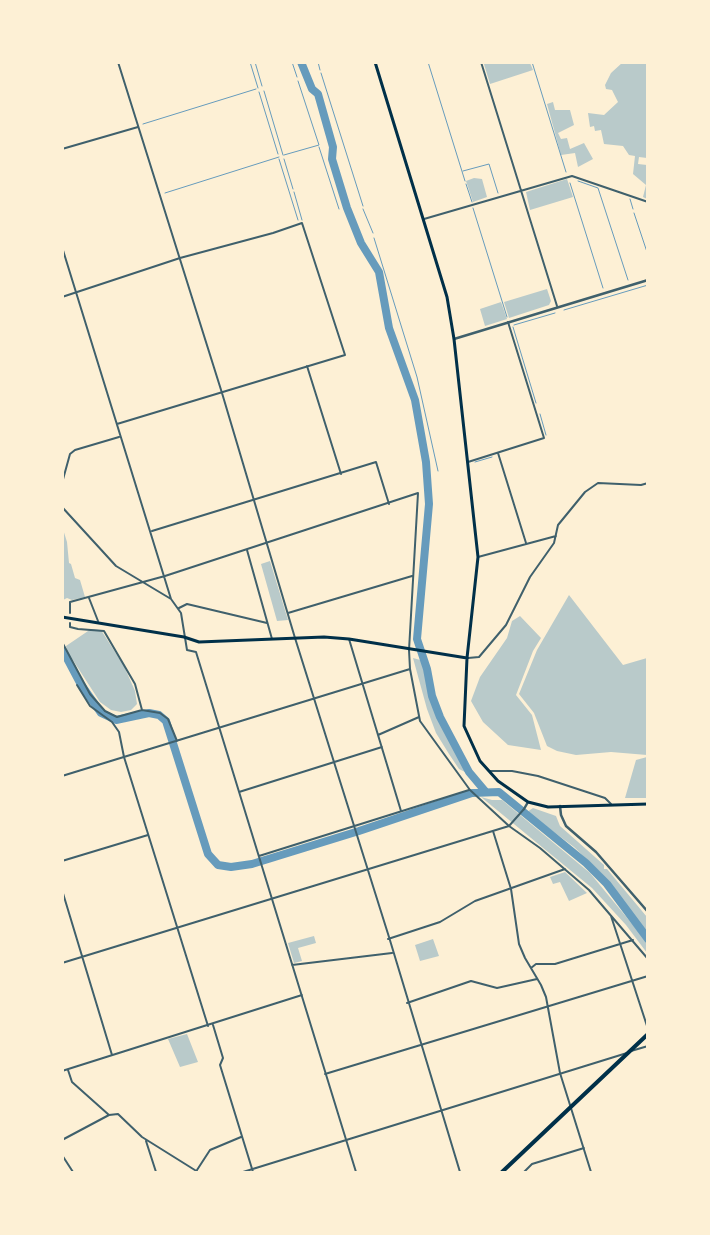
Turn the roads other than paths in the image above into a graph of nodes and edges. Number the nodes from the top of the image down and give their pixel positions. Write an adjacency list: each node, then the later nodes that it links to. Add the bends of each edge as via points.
1 (118, 62): 4 (street)
2 (375, 62): 8 (main road)
3 (481, 62): 6 (street)
4 (138, 127): 5 (street); 10 (street)
5 (62, 149)
6 (520, 190): 7 (street, via 572,176); 8 (street); 14 (street)
7 (648, 202)
8 (424, 219): 16 (main road, via 447,297)
9 (62, 247): 12 (street)
10 (180, 258): 12 (street); 17 (street, via 302,223 345,355); 18 (street)
11 (648, 280): 14 (street)
12 (76, 292): 13 (street); 19 (street)
13 (62, 297)
14 (557, 306): 15 (street)
15 (508, 322): 16 (street); 21 (street, via 544,438)
16 (454, 340): 22 (main road)
17 (307, 366): 18 (street); 23 (street)
18 (222, 393): 19 (street); 26 (street)
19 (117, 424): 20 (street)
20 (120, 437): 24 (street, via 75,450 70,454); 29 (street)
21 (498, 453): 22 (street); 32 (street)
22 (468, 462): 34 (main road)
23 (341, 474): 26 (street); 27 (street, via 376,462)
24 (62, 483)
25 (648, 483): 30 (street, via 598,483 592,486 558,525)
26 (254, 501): 29 (street); 31 (street)
27 (389, 504): 31 (street); 36 (street, via 418,493)
28 (62, 507): 37 (street, via 102,553)
29 (151, 532): 35 (street)
30 (556, 536): 32 (street); 53 (street, via 546,557 530,577 506,625 479,657)
31 (267, 543): 33 (street); 41 (street)
32 (526, 543): 34 (street)
33 (247, 550): 35 (street); 46 (street)
34 (478, 557): 53 (main road)
35 (165, 576): 37 (street); 39 (street)
36 (412, 576): 41 (street); 52 (street)
37 (141, 583): 38 (street); 39 (street)
38 (90, 598): 42 (street, via 70,602); 44 (street)
39 (171, 599): 40 (street)
40 (179, 608): 46 (street, via 187,604); 47 (street)
41 (288, 613): 48 (street)
42 (70, 614)
43 (62, 617): 44 (main road)
44 (98, 622): 47 (main road)
45 (70, 623): 58 (street, via 78,629 104,631 134,684)
46 (267, 623): 49 (street)
47 (184, 637): 49 (main road, via 199,642); 60 (street, via 186,650 196,652)
48 (294, 638): 49 (main road); 50 (main road); 57 (street)
49 (272, 639)
50 (348, 639): 52 (main road); 55 (street)
51 (62, 642): 58 (street, via 90,694 105,711 117,716)
52 (410, 650): 53 (main road); 54 (street)
53 (467, 658): 66 (main road, via 464,726 480,761)
54 (410, 669): 55 (street); 59 (street)
55 (362, 684): 57 (street); 61 (street)
56 (77, 685): 64 (street, via 90,706 112,722 119,732)
57 (314, 698): 60 (street); 65 (street)
58 (142, 710): 62 (street, via 160,713 168,719)
59 (419, 717): 61 (street); 68 (street)
60 (219, 727): 62 (street); 69 (street)
61 (378, 735): 63 (street)
62 (176, 741): 64 (street)
63 (382, 747): 65 (street); 75 (street)
64 (124, 757): 67 (street); 79 (street)
65 (334, 763): 69 (street); 77 (street)
66 (488, 770): 70 (main road); 71 (street, via 538,776 604,798)
67 (62, 776)
68 (470, 790): 75 (street); 76 (street)
69 (239, 792): 80 (street)
70 (528, 802): 73 (main road); 74 (street)
71 (611, 804): 72 (main road); 73 (main road)
72 (648, 804)
73 (560, 806): 87 (street, via 566,826 596,852)
74 (524, 809): 76 (street)
75 (401, 812): 77 (street)
76 (509, 826): 78 (street); 83 (street)
77 (354, 827): 80 (street); 82 (street)
78 (493, 831): 82 (street); 84 (street)
79 (148, 835): 81 (street); 89 (street)
80 (259, 857): 86 (street)
81 (62, 861)
82 (367, 869): 86 (street); 90 (street)
83 (565, 869): 84 (street); 88 (street)
84 (511, 889): 90 (street, via 475,901 440,922); 98 (street, via 519,944)
85 (62, 890): 94 (street)
86 (271, 899): 89 (street); 97 (street)
87 (648, 912)
88 (610, 914): 91 (street); 92 (street)
89 (177, 928): 94 (street); 106 (street)
90 (388, 939): 93 (street)
91 (633, 940): 92 (street); 95 (street)
92 (620, 944): 98 (street); 101 (street)
93 (392, 952): 97 (street); 103 (street)
94 (83, 957): 96 (street); 111 (street)
95 (648, 959)
96 (62, 963)
97 (292, 965): 102 (street)
98 (530, 968): 100 (street)
99 (648, 976): 101 (street)
100 (537, 979): 103 (street, via 497,988 471,981); 104 (street, via 542,985)
101 (632, 981): 104 (street); 107 (street)
102 (302, 995): 105 (street); 115 (street)
103 (407, 1003): 109 (street)
104 (547, 1007): 109 (street); 114 (street)
105 (213, 1025): 106 (street); 118 (street, via 223,1058 220,1065)
106 (208, 1026): 111 (street)
107 (648, 1029)
108 (648, 1034): 131 (highway)
109 (421, 1044): 115 (street); 116 (street)
110 (648, 1046): 114 (street)
111 (112, 1055): 112 (street)
112 (68, 1070): 113 (street); 117 (street, via 72,1082)
113 (62, 1071)
114 (560, 1073): 116 (street); 122 (street)
115 (325, 1074): 121 (street)
116 (442, 1109): 121 (street); 130 (street)
117 (109, 1115): 119 (street); 120 (street, via 118,1114)
118 (242, 1137): 124 (street, via 210,1150); 125 (street)
119 (62, 1140)
120 (145, 1140): 124 (street); 127 (street)
121 (346, 1140): 125 (street); 129 (street)
122 (584, 1148): 132 (street, via 532,1164); 133 (street)
123 (62, 1155): 126 (street)
124 (198, 1171)
125 (252, 1171): 128 (street)
126 (73, 1172)
127 (156, 1172)
128 (242, 1172)
129 (356, 1172)
130 (460, 1172)
131 (502, 1172)
132 (524, 1172)
133 (590, 1172)

